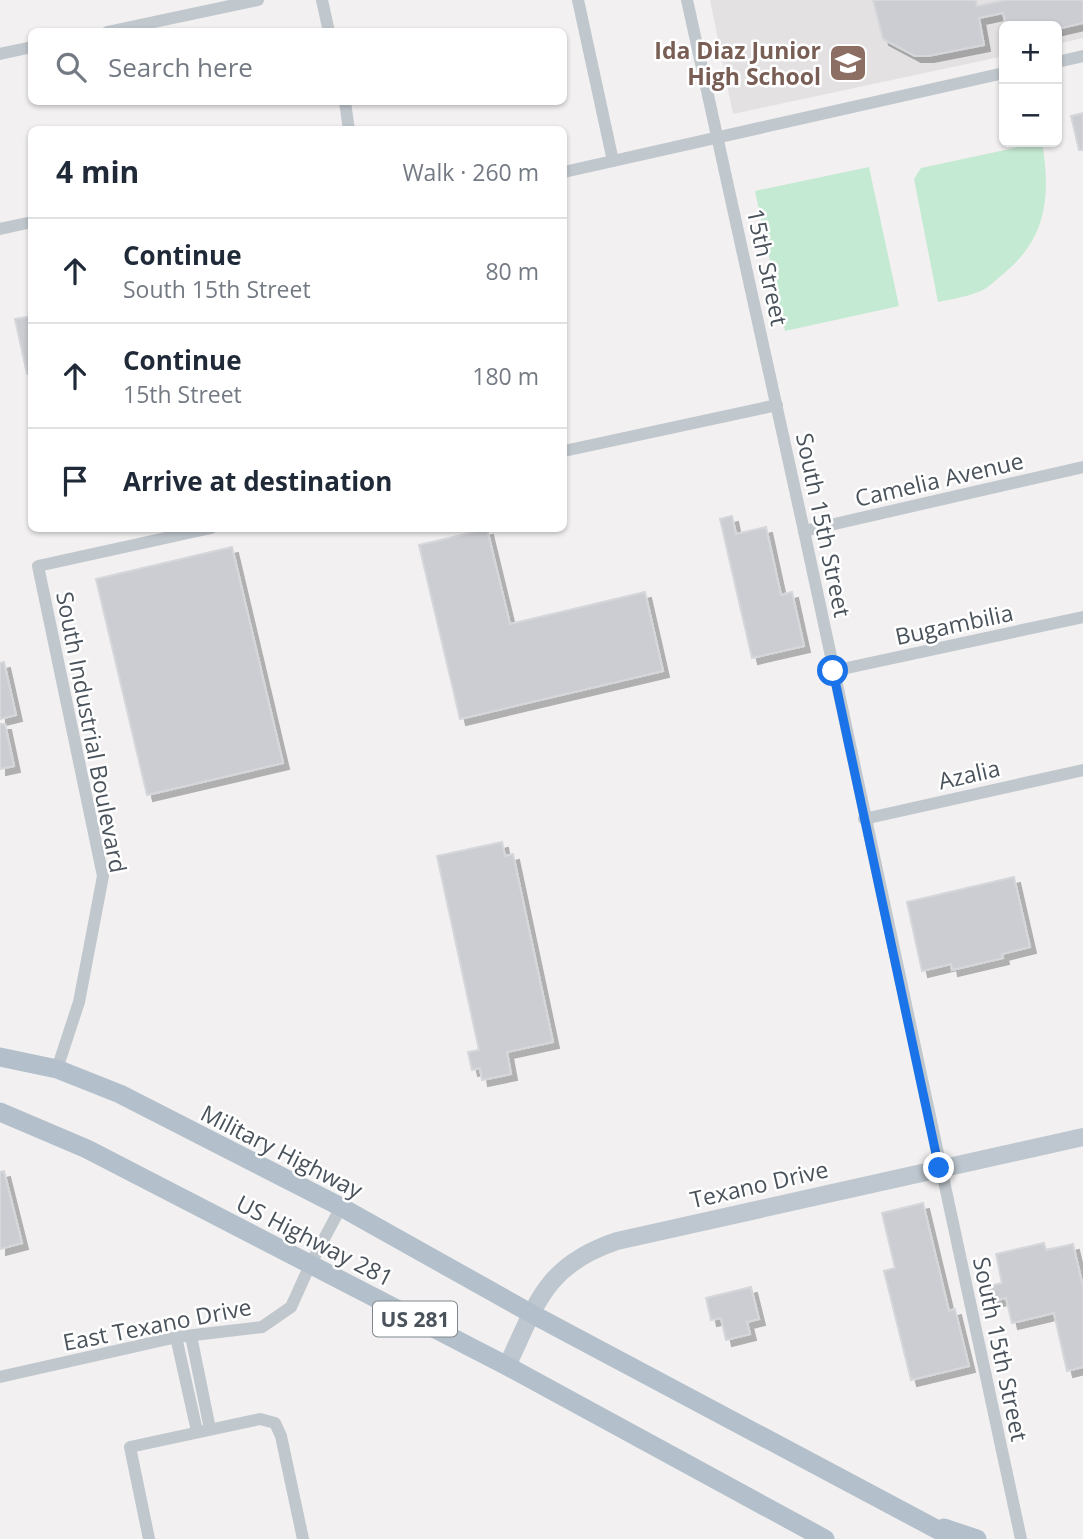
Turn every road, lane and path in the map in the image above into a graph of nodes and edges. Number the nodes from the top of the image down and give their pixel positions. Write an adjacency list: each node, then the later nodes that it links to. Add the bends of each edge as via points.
1 (258, 0): 5 (street)
2 (322, 0): 6 (street)
3 (578, 0): 15 (street)
4 (687, 0): 14 (street)
5 (126, 28)
6 (328, 28)
7 (28, 48): 8 (street)
8 (0, 54)
9 (1083, 56): 10 (street)
10 (1062, 61)
11 (999, 74): 14 (street)
12 (345, 105): 13 (street)
13 (348, 126)
14 (719, 138): 15 (street); 19 (street, 15th Street)
15 (613, 161): 16 (street)
16 (567, 171)
17 (28, 223): 18 (street)
18 (0, 229)
19 (777, 405): 20 (street); 22 (street, South 15th Street)
20 (567, 450)
21 (1083, 467): 22 (street, Camelia Avenue)
22 (804, 531): 25 (street, South 15th Street)
23 (193, 532): 29 (street, South Industrial Boulevard, via 38,566 103,876 79,1002)
24 (1083, 617): 25 (street, Bugambilia)
25 (833, 671): 27 (street, South 15th Street)
26 (1083, 770): 27 (street, Azalia)
27 (864, 819): 32 (street)
28 (0, 1057): 29 (main road, Military Highway / US 281)
29 (57, 1069): 33 (main road, Military Highway / US 281, via 120,1094)
30 (0, 1112): 34 (main road, US Highway 281 / US 281, via 87,1149)
31 (1083, 1137): 32 (street, Texano Drive)
32 (939, 1168): 35 (street, Texano Drive, via 592,1249 548,1284); 47 (street, South 15th Street)
33 (341, 1207): 34 (street, East Texano Drive); 35 (main road, Military Highway / US 281)
34 (310, 1265): 36 (street, East Texano Drive, via 291,1307 262,1327); 38 (main road, US Highway 281 / US 281)
35 (532, 1314): 38 (street, Texano Drive); 41 (main road, US 281)
36 (191, 1336): 37 (street, East Texano Drive); 40 (street)
37 (176, 1338): 39 (street, East Texano Drive); 40 (street)
38 (507, 1366): 44 (main road, US Highway 281 / US 281)
39 (0, 1377)
40 (204, 1430): 42 (street, via 130,1447); 43 (street, via 260,1419 275,1423)
41 (920, 1521): 45 (main road); 46 (main road, US 281)
42 (149, 1539)
43 (303, 1539)
44 (825, 1539)
45 (955, 1539)
46 (977, 1539)
47 (1021, 1539)

